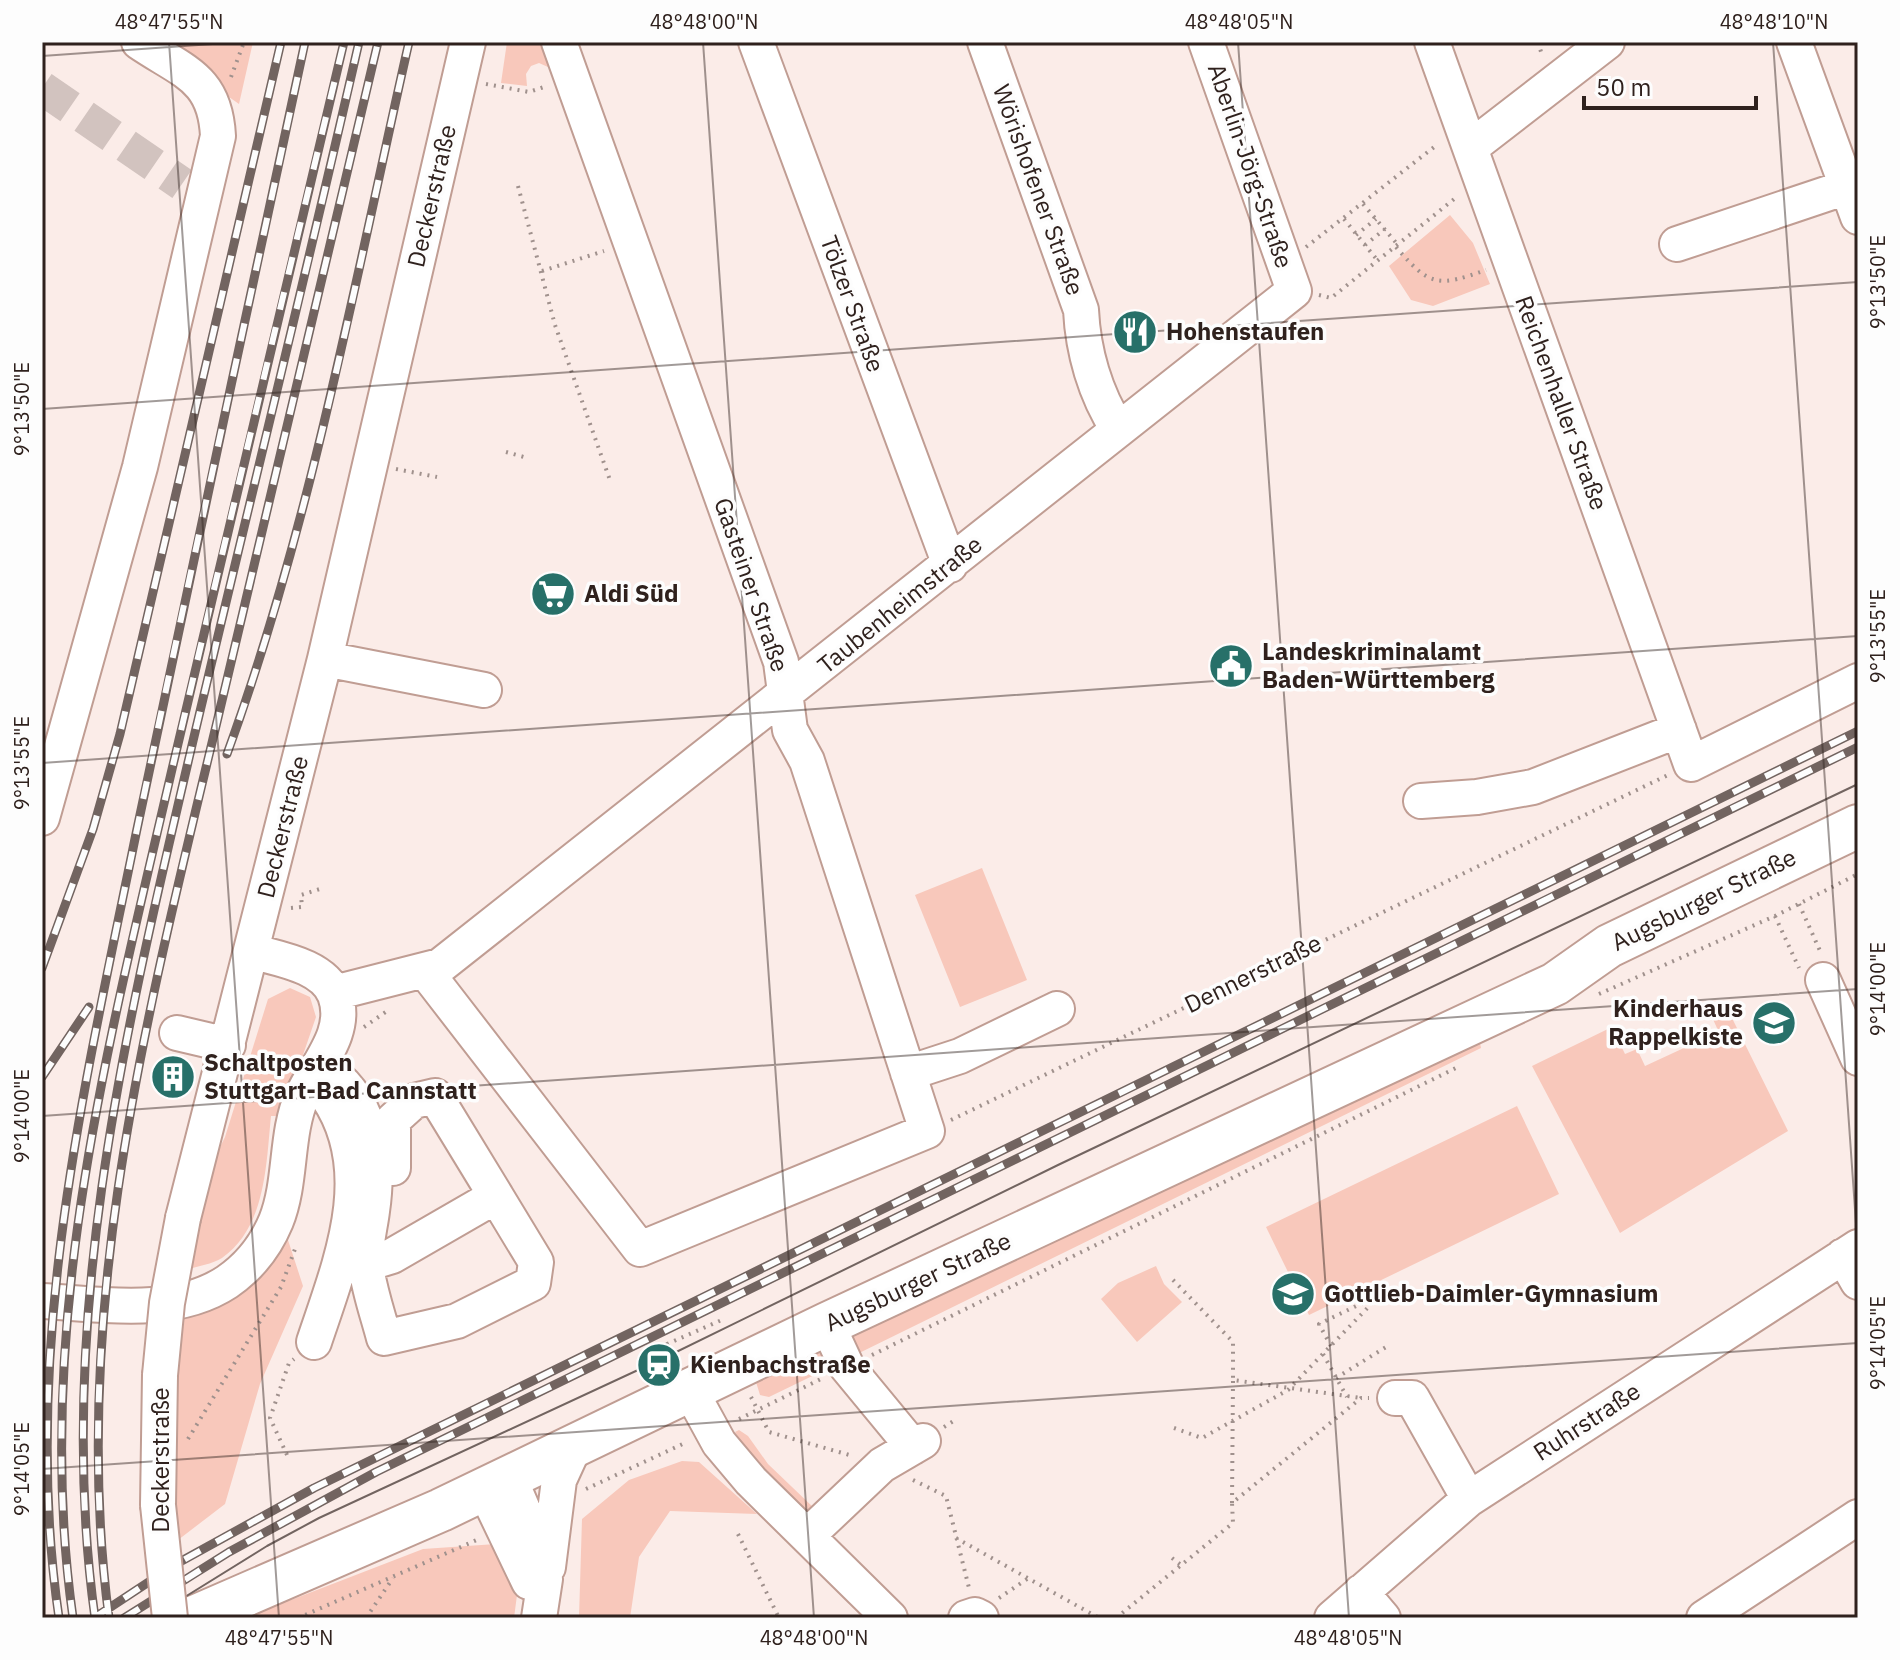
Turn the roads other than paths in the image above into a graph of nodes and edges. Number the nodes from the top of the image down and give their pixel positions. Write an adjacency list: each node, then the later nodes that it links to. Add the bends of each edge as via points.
1 (139, 42): 22 (street, via 207,88 217,108 218,136 193,190 140,467)
2 (468, 42): 16 (street, Deckerstraße)
3 (559, 42): 19 (street, Gasteiner Straße, via 572,79 586,162 630,242 781,662)
4 (756, 42): 15 (street, Tölzer Straße)
5 (985, 42): 14 (street, Wörishofener Straße, via 1081,310 1082,339 1104,407)
6 (1206, 42): 13 (street, Aberlin-Jörg-Straße)
7 (1432, 42): 10 (street, Reichenhaller Straße)
8 (1607, 42): 10 (street)
9 (1794, 42): 11 (street)
10 (1470, 148): 20 (street, Reichenhaller Straße)
11 (1853, 202): 12 (street)
12 (1677, 244)
13 (1294, 291): 14 (street, Taubenheimstraße)
14 (1118, 429): 15 (street, Taubenheimstraße)
15 (950, 565): 19 (street, Taubenheimstraße)
16 (325, 659): 18 (street); 25 (street, Deckerstraße)
17 (1858, 681): 20 (street, Reichenhaller Straße, via 1691,764)
18 (484, 690)
19 (785, 696): 26 (street, Taubenheimstraße); 35 (street, Gasteiner Straße, via 790,730 807,761)
20 (1679, 730): 21 (street, via 1533,787)
21 (1421, 801)
22 (42, 818)
23 (1858, 826): 28 (main road, Augsburger Straße, via 1609,946)
24 (1858, 858): 28 (main road, Augsburger Straße)
25 (251, 951): 29 (street, via 317,974); 32 (street, Deckerstraße)
26 (426, 972): 29 (street); 35 (street, Gasteiner Straße, via 640,1249 927,1131)
27 (1837, 989): 33 (street)
28 (1572, 991): 40 (main road, Augsburger Straße)
29 (334, 993): 34 (street, via 337,1016)
30 (1057, 1009): 35 (street, via 960,1056)
31 (177, 1033): 32 (street)
32 (228, 1045): 51 (street, Deckerstraße, bridge, via 167,1303 158,1505)
33 (1858, 1058)
34 (320, 1064): 37 (street, via 337,1075 361,1108 373,1138); 39 (street, via 295,1115 277,1219 241,1271 183,1301); 41 (street, via 350,1147 353,1184 347,1242)
35 (908, 1073)
36 (496, 1196): 37 (street); 37 (street, via 435,1096 414,1101 393,1120); 37 (street, via 536,1262 533,1283 457,1321 384,1338)
37 (379, 1260)
38 (1853, 1262): 46 (street, Ruhrstraße)
39 (42, 1301)
40 (827, 1324): 42 (main road, Augsburger Straße); 48 (street, via 847,1367 918,1444 882,1465)
41 (314, 1342)
42 (690, 1390): 44 (main road, Augsburger Straße); 48 (street, via 712,1431 751,1481)
43 (1395, 1398): 46 (street, via 1412,1398)
44 (575, 1445): 45 (main road, Augsburger Straße); 50 (street, via 559,1480 553,1553)
45 (496, 1483): 50 (street, via 528,1519); 52 (main road, Augsburger Straße)
46 (1469, 1499): 49 (street, Ruhrstraße)
47 (1858, 1517): 56 (street)
48 (807, 1536): 53 (street)
49 (1361, 1592): 54 (street, Ruhrstraße); 55 (street)
50 (542, 1602)
51 (170, 1618)
52 (192, 1618)
53 (890, 1618)
54 (1332, 1618)
55 (1383, 1618)
56 (1704, 1618)

